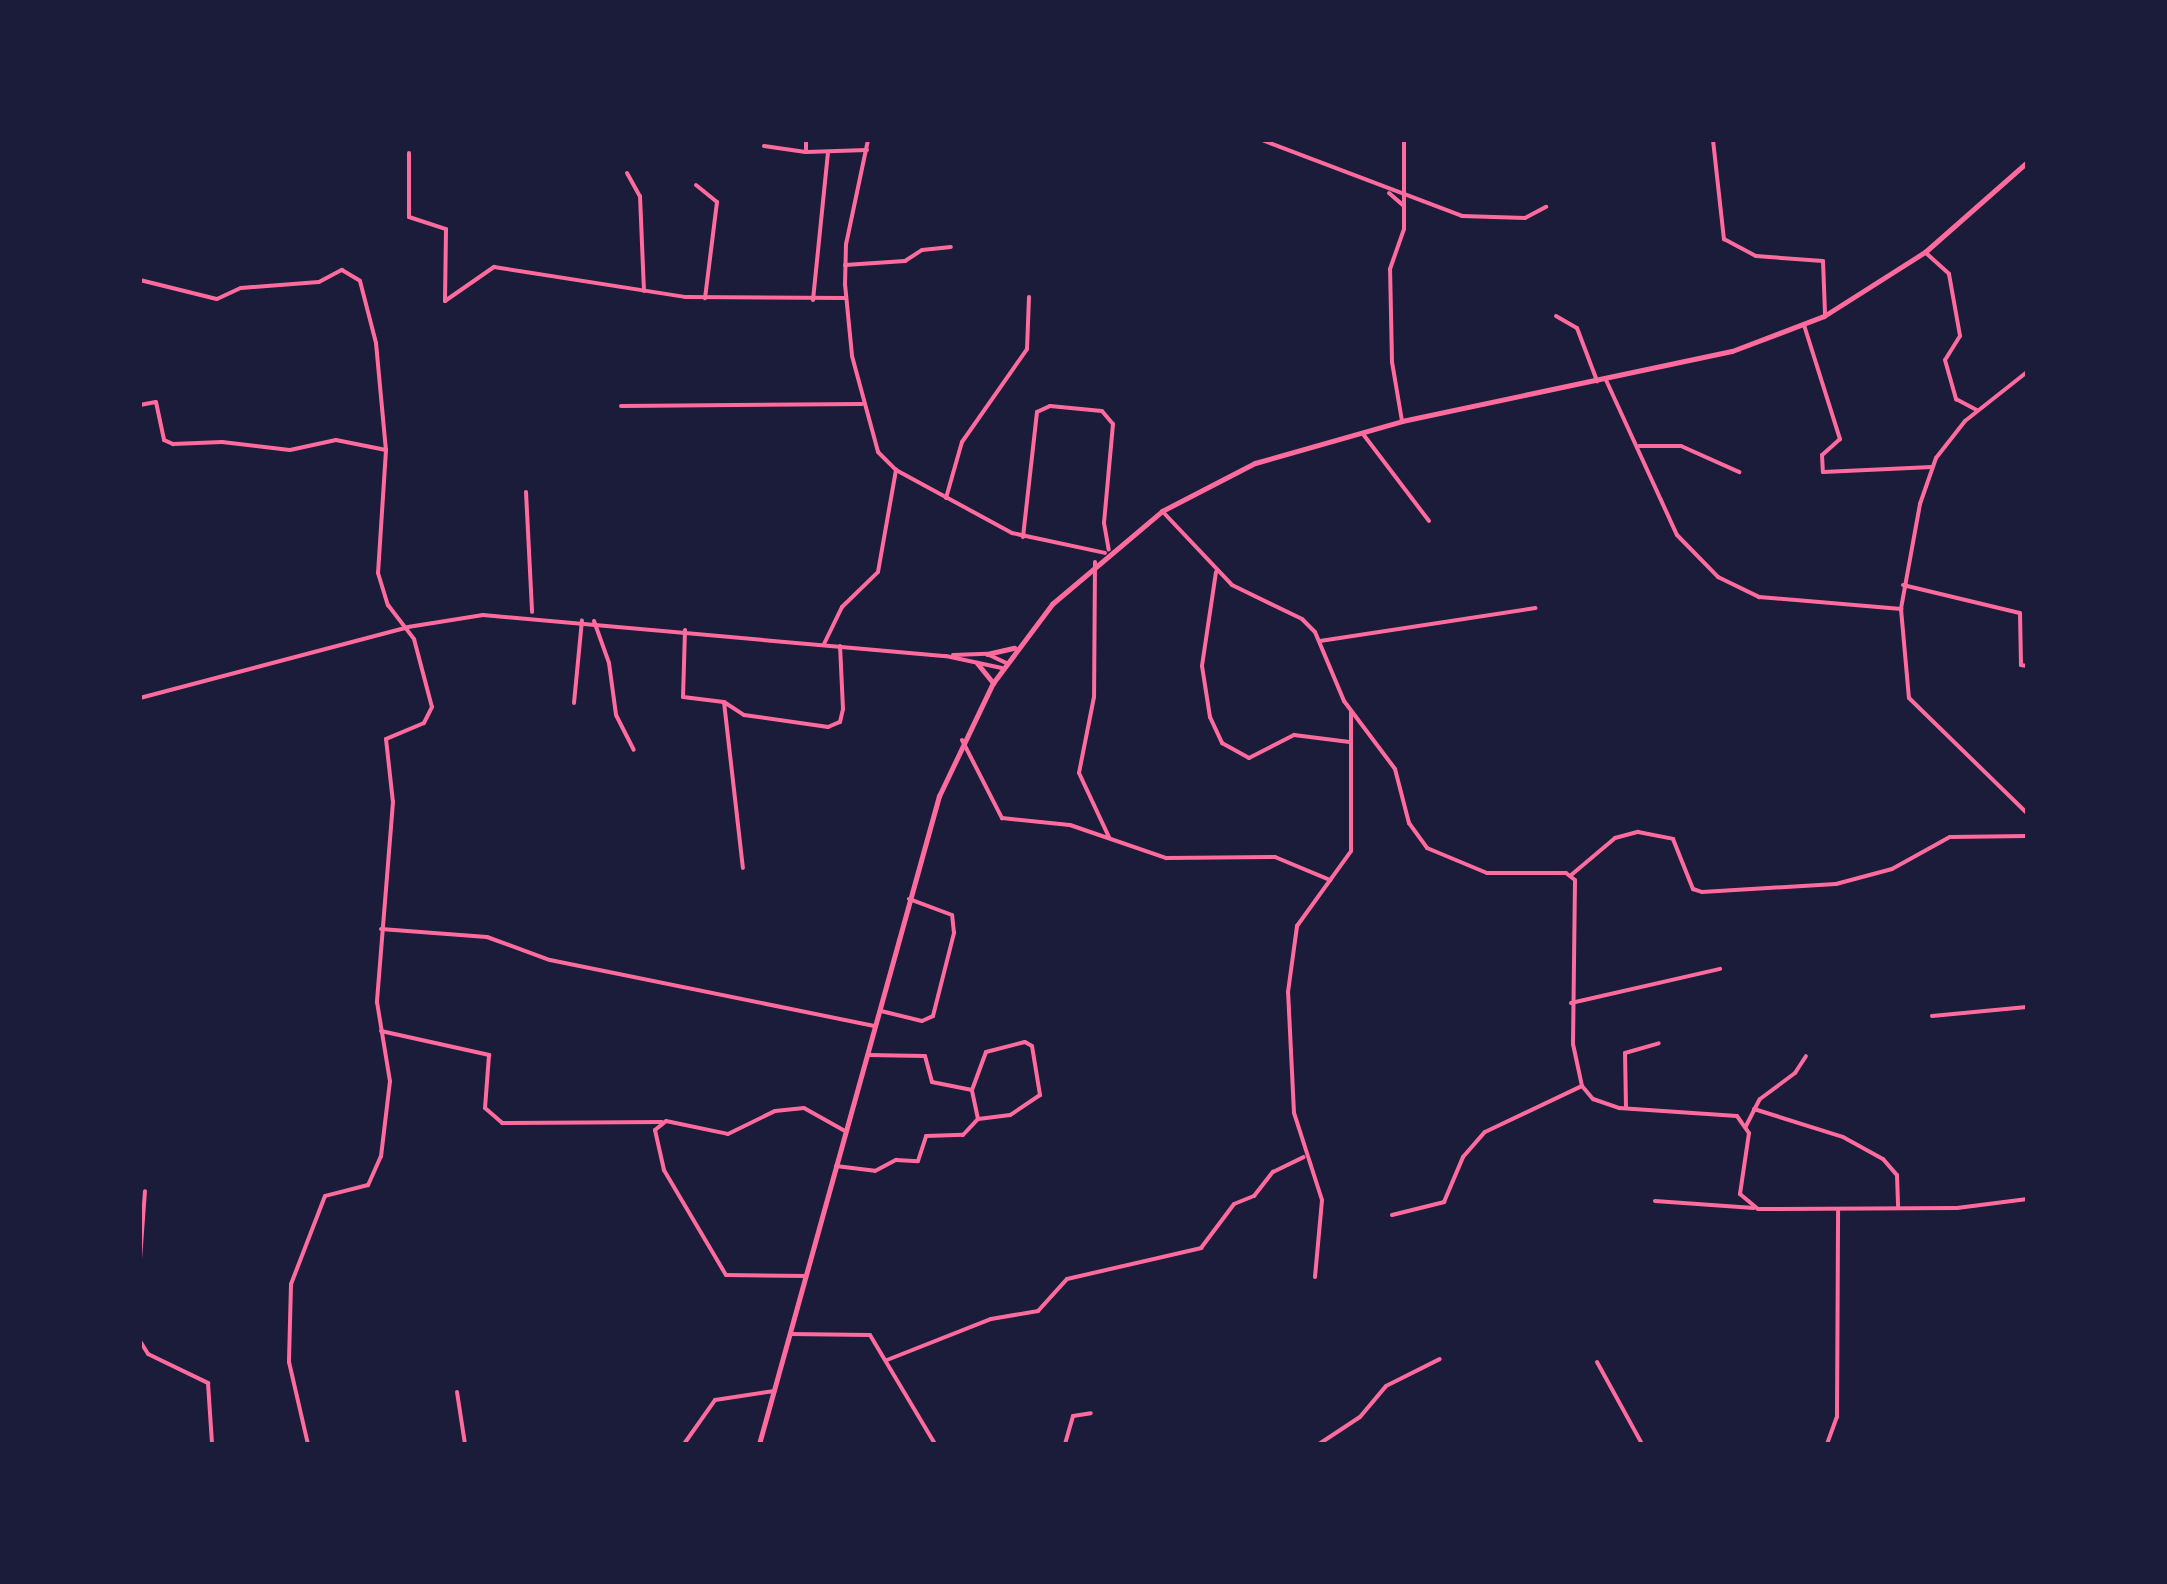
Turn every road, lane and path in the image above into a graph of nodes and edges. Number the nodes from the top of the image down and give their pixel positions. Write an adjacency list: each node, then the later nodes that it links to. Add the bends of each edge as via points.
1 (806, 140): 10 (street)
2 (868, 140): 9 (street)
3 (1262, 140): 16 (street)
4 (1394, 140): 8 (street)
5 (1404, 140): 8 (street)
6 (1713, 140): 30 (street, via 1724,239 1756,256 1826,264)
7 (764, 146): 10 (street)
8 (1399, 148): 17 (street)
9 (867, 150): 12 (street); 22 (street)
10 (806, 152): 12 (street)
11 (409, 153): 24 (street, via 409,216 446,229 446,301 494,267)
12 (828, 153): 28 (street)
13 (2027, 162): 21 (main road)
14 (627, 173): 24 (street, via 640,196)
15 (696, 185): 25 (street, via 716,202)
16 (1386, 190): 17 (street); 18 (street)
17 (1403, 195): 18 (street); 19 (street, via 1472,217 1525,218)
18 (1404, 206): 39 (street, via 1403,234 1390,269 1392,362)
19 (1546, 207)
20 (950, 247): 22 (street, via 922,250 904,261)
21 (1925, 252): 30 (main road); 38 (street, via 1949,274 1960,336 1945,360 1956,399)
22 (845, 266): 26 (street)
23 (140, 280): 42 (street, via 216,300 241,288 353,274 376,343)
24 (644, 292): 25 (street)
25 (706, 298): 28 (street)
26 (846, 298): 28 (street); 35 (street)
27 (1029, 298): 47 (street, via 1026,349 962,442)
28 (812, 300)
29 (1556, 316): 34 (street, via 1576,328)
30 (1824, 316): 31 (main road)
31 (1804, 325): 33 (main road, via 1732,351); 43 (street, via 1840,439 1822,455 1823,472)
32 (2027, 372): 38 (street)
33 (1606, 380): 34 (main road); 41 (street)
34 (1597, 381): 39 (main road)
35 (862, 404): 37 (street); 44 (street, via 878,452)
36 (140, 405): 42 (street, via 160,407 164,440 173,444 290,450 336,440)
37 (621, 406)
38 (1977, 410): 43 (street)
39 (1402, 421): 40 (main road)
40 (1359, 431): 48 (main road, via 1256,463); 49 (street, via 1386,457)
41 (1640, 446): 45 (street, via 1681,446); 56 (street, via 1677,535 1718,577 1759,597)
42 (386, 450): 60 (street, via 378,572 388,605)
43 (1932, 468): 54 (street)
44 (896, 470): 47 (street); 63 (street, via 878,572 842,607)
45 (1739, 472)
46 (526, 492): 57 (street)
47 (946, 498): 50 (street)
48 (1162, 511): 51 (main road); 53 (street)
49 (1429, 521)
50 (1023, 537): 51 (street); 51 (street, via 1037,412 1050,406 1102,411 1113,424)
51 (1107, 551): 52 (main road)
52 (1096, 562): 65 (main road); 81 (street, via 1095,685 1079,773)
53 (1216, 572): 62 (street, via 1302,619); 77 (street, via 1202,666 1210,717 1222,743 1249,758 1294,735)
54 (1904, 586): 56 (street); 70 (street, via 2020,613 2021,664)
55 (1535, 608): 62 (street)
56 (1901, 608): 79 (street, via 1909,698)
57 (532, 614): 58 (street); 60 (street)
58 (582, 620): 59 (street); 74 (street)
59 (594, 621): 61 (street); 78 (street, via 609,662 616,716)
60 (408, 627): 72 (street); 86 (street, via 432,712 424,723 386,739 393,802)
61 (685, 630): 63 (street); 73 (street, via 681,694)
62 (1320, 640): 75 (street)
63 (824, 644): 64 (street)
64 (840, 646): 67 (street); 73 (street, via 843,710 836,725 744,715)
65 (1017, 647): 66 (main road); 69 (main road)
66 (987, 654): 67 (street); 69 (street)
67 (946, 656): 68 (street)
68 (977, 663): 69 (street); 71 (main road)
69 (1004, 666): 71 (main road)
70 (2027, 666)
71 (992, 683): 76 (main road)
72 (140, 698)
73 (724, 702): 82 (street)
74 (574, 703)
75 (1351, 712): 77 (street); 83 (street, via 1390,758 1414,833 1435,854 1486,873)
76 (962, 740): 81 (street, via 1002,818); 85 (main road)
77 (1350, 742): 84 (street, via 1351,851)
78 (634, 750)
79 (2027, 813)
80 (2027, 836): 83 (street, via 1950,838 1892,868 1836,884 1702,892 1694,889 1673,839 1638,832 1615,838)
81 (1109, 837): 84 (street, via 1166,858 1275,858)
82 (743, 868)
83 (1570, 876): 88 (street, via 1579,892)
84 (1330, 880): 105 (street, via 1297,926 1290,965 1291,1091)
85 (908, 900): 90 (main road); 90 (street, via 954,919 934,1016 922,1021)
86 (381, 929): 92 (street, via 487,937 550,960); 93 (street)
87 (1720, 969): 88 (street)
88 (1571, 1003): 97 (street)
89 (2027, 1007): 91 (street)
90 (878, 1010): 92 (main road)
91 (1932, 1016)
92 (874, 1026): 95 (main road)
93 (380, 1031): 102 (street, via 489,1054 485,1108 502,1124); 126 (street, via 390,1093 376,1174 362,1189 334,1189 325,1196 291,1284 289,1362)
94 (1659, 1043): 99 (street, via 1624,1053)
95 (866, 1055): 98 (street, via 925,1056 932,1082); 104 (main road)
96 (1806, 1056): 100 (street)
97 (1582, 1086): 99 (street, via 1602,1104); 113 (street, via 1485,1132 1463,1158 1444,1202)
98 (972, 1090): 101 (street); 101 (street, via 986,1052 1032,1046 1040,1094 1010,1116)
99 (1626, 1108): 103 (street, via 1728,1112)
100 (1754, 1110): 103 (street); 112 (street, via 1883,1158 1898,1175)
101 (978, 1119): 106 (street, via 963,1135 926,1136 918,1161 896,1160 875,1172)
102 (662, 1122): 104 (street, via 728,1134 776,1111 804,1108); 115 (street, via 654,1136 659,1158 726,1275)
103 (1746, 1126): 110 (street, via 1740,1194)
104 (846, 1131): 106 (main road)
105 (1306, 1156): 116 (street, via 1322,1200); 120 (street, via 1234,1204 1202,1248 1067,1279 1038,1311 991,1318)
106 (836, 1166): 115 (main road)
107 (145, 1191): 114 (street)
108 (2027, 1199): 112 (street)
109 (1656, 1201): 110 (street)
110 (1754, 1208): 111 (street)
111 (1838, 1210): 112 (street); 134 (street, via 1841,1323 1836,1425)
112 (1898, 1210)
113 (1392, 1215)
114 (140, 1259)
115 (806, 1276): 117 (main road)
116 (1315, 1277)
117 (790, 1334): 120 (street, via 863,1332); 122 (main road)
118 (140, 1341): 125 (street, via 148,1354 208,1383)
119 (1440, 1358): 132 (street, via 1386,1386 1360,1417)
120 (888, 1360): 130 (street)
121 (1596, 1362): 133 (street)
122 (774, 1391): 128 (street, via 715,1400); 129 (main road)
123 (457, 1392): 127 (street)
124 (1091, 1413): 131 (street, via 1073,1416)
125 (212, 1444)
126 (308, 1444)
127 (465, 1444)
128 (684, 1444)
129 (759, 1444)
130 (935, 1444)
131 (1064, 1444)
132 (1319, 1444)
133 (1642, 1444)
134 (1827, 1444)

